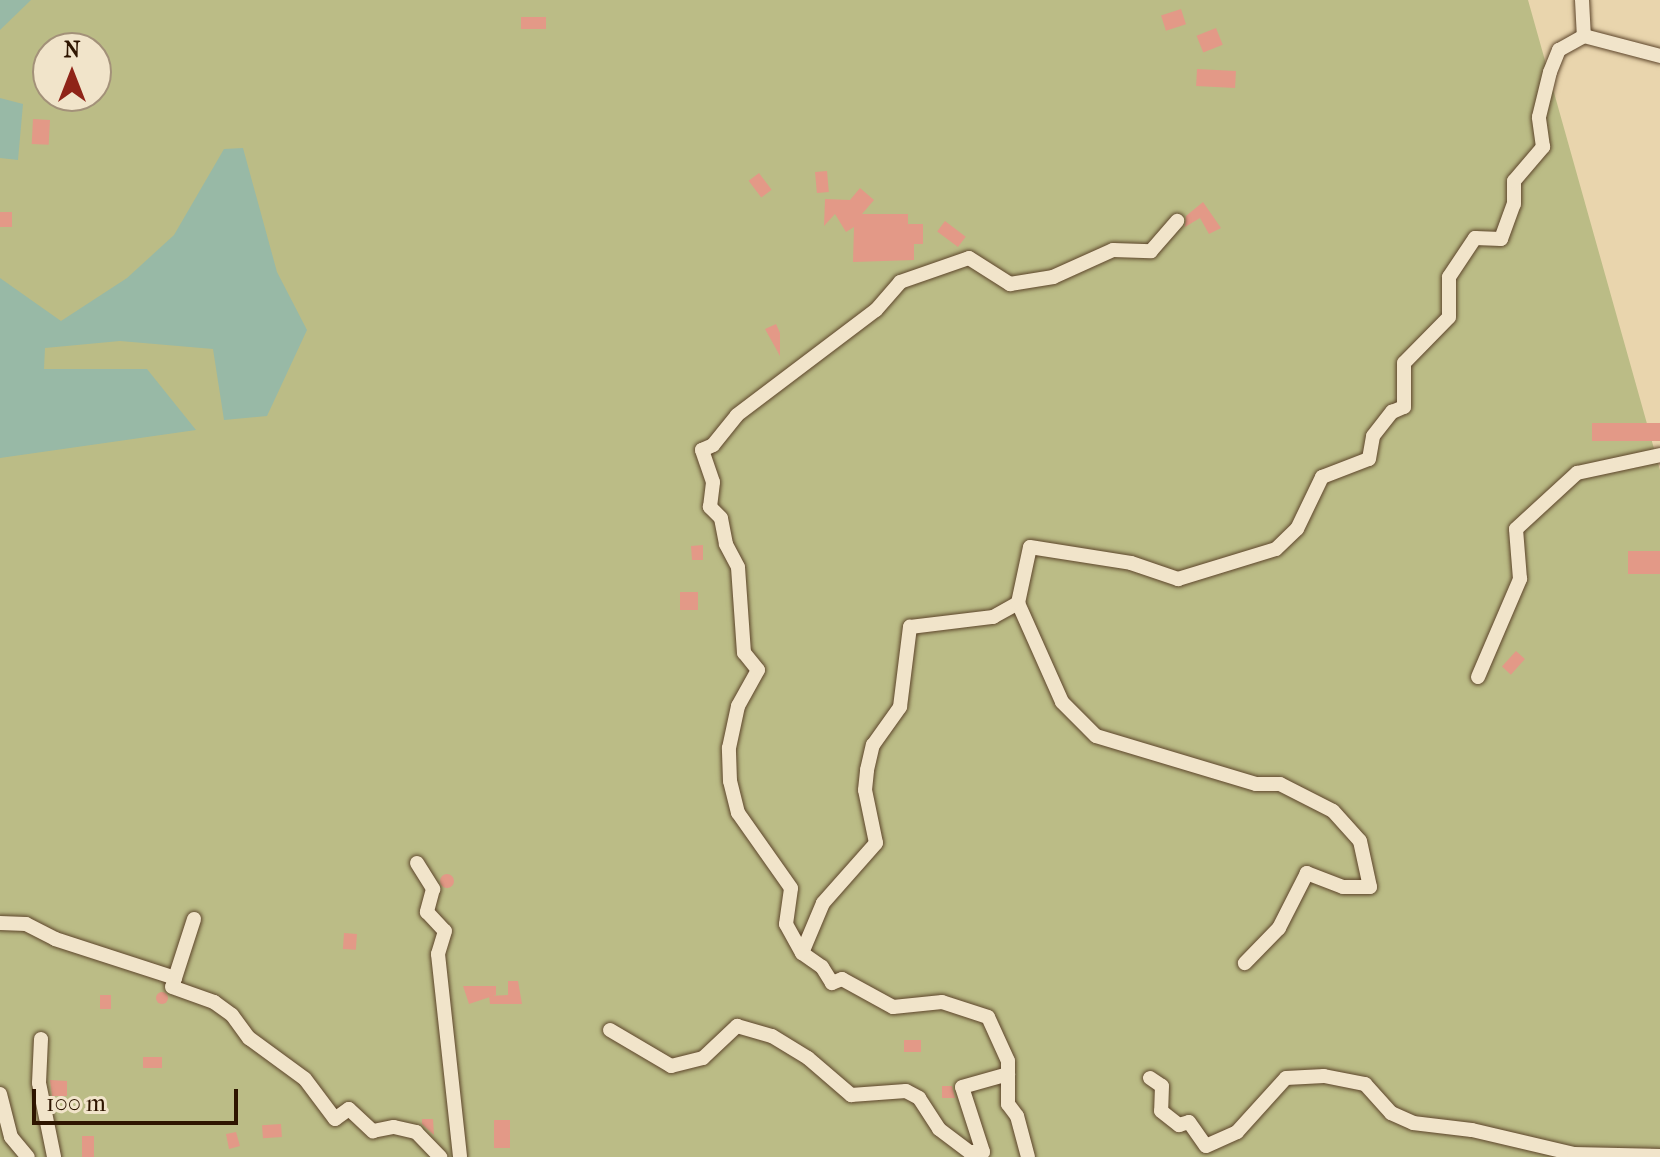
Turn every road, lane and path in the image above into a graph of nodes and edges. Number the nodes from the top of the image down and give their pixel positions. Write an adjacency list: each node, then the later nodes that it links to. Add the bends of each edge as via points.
1 (1582, 0): 2 (street)
2 (1584, 36): 3 (street); 6 (street, via 1559,50 1550,72 1540,97 1543,147 1514,181 1514,204 1501,239 1475,238 1449,277 1449,317 1404,363 1404,407 1392,412 1373,436 1369,459 1322,477 1297,529 1276,549 1178,579 1131,563 1030,547)
3 (1660, 56)
4 (1177, 221): 11 (street, via 1151,251 1113,250 1053,277 1010,284 969,258 900,282 876,310 737,415 713,445 702,450 713,482 710,507 721,518 738,567 744,653 758,670 738,706 729,748 730,781 738,813 791,888 786,924)
5 (1660, 455): 7 (street, via 1577,473 1516,529 1520,579)
6 (1018, 603): 11 (street, via 993,617 910,627 900,707 873,745 867,770 865,790 876,843 823,903); 12 (street, via 1062,702 1096,736 1256,784 1280,784 1333,811 1360,841 1370,887 1343,887 1307,873 1279,928)
7 (1478, 677)
8 (417, 863): 23 (street, via 433,889 427,912 445,931 438,954)
9 (194, 919): 13 (street)
10 (0, 923): 13 (street, via 26,924 55,939)
11 (802, 953): 16 (street, via 822,967 832,983 842,979 893,1007 942,1002 988,1017 998,1032)
12 (1245, 963)
13 (175, 978): 22 (street, via 172,987 214,1002 249,1038 305,1079 335,1119 349,1109 373,1131 394,1127 416,1132)
14 (610, 1030): 16 (street, via 671,1066 703,1058 737,1026 772,1036 851,1095 906,1091 919,1098 939,1129 970,1152 983,1152 962,1087)
15 (41, 1039): 21 (street, via 39,1083)
16 (1008, 1074): 24 (street, via 1008,1104 1017,1116)
17 (1150, 1078): 19 (street, via 1164,1093 1161,1111 1179,1125 1189,1122 1206,1146 1237,1132 1286,1078 1324,1076 1365,1084 1391,1113 1413,1123 1472,1130 1574,1154)
18 (0, 1094): 20 (street, via 11,1137)
19 (1660, 1156)
20 (28, 1157)
21 (54, 1157)
22 (440, 1157)
23 (460, 1157)
24 (1028, 1157)

